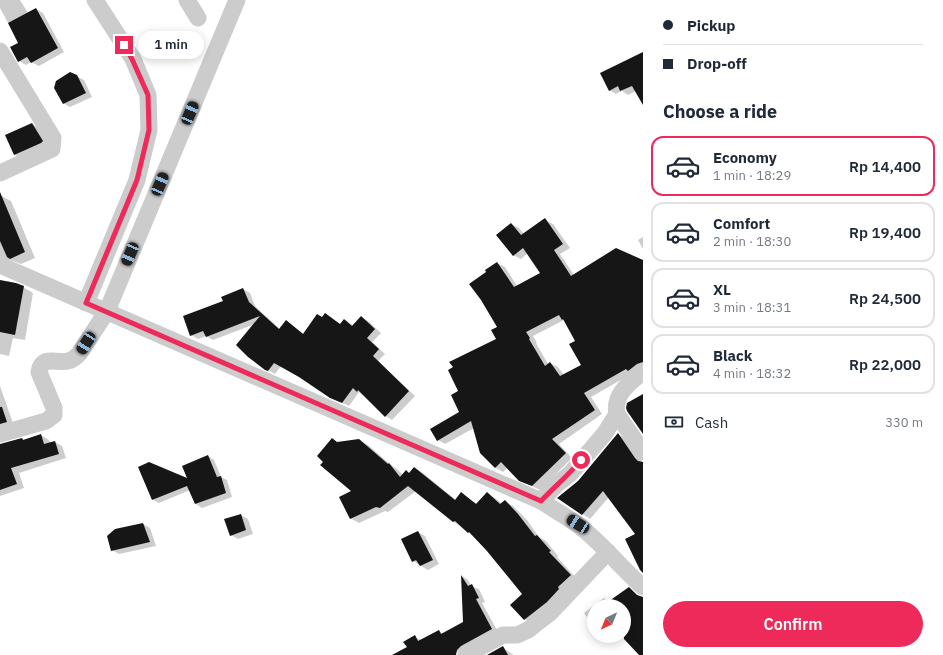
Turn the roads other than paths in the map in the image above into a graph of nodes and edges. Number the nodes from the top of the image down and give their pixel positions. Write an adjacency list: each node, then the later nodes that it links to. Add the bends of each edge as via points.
1 (95, 0): 8 (street, via 132,59 148,95 149,130 137,180)
2 (187, 0): 4 (street)
3 (237, 0): 9 (street)
4 (198, 18)
5 (0, 51): 6 (street, via 54,138 52,149)
6 (0, 173)
7 (0, 265): 8 (street)
8 (86, 303): 9 (street)
9 (107, 311): 12 (street, via 79,354 68,361 46,362 40,368 39,372 54,408 54,415 46,422); 14 (street)
10 (643, 372): 11 (street, via 620,394 615,406)
11 (617, 414): 13 (street); 14 (street, via 605,433 570,474)
12 (0, 434)
13 (643, 452)
14 (541, 501): 15 (street, via 578,524)
15 (608, 552): 16 (street); 17 (street, via 551,612 528,630 517,635 503,635)
16 (643, 587)
17 (466, 655)

